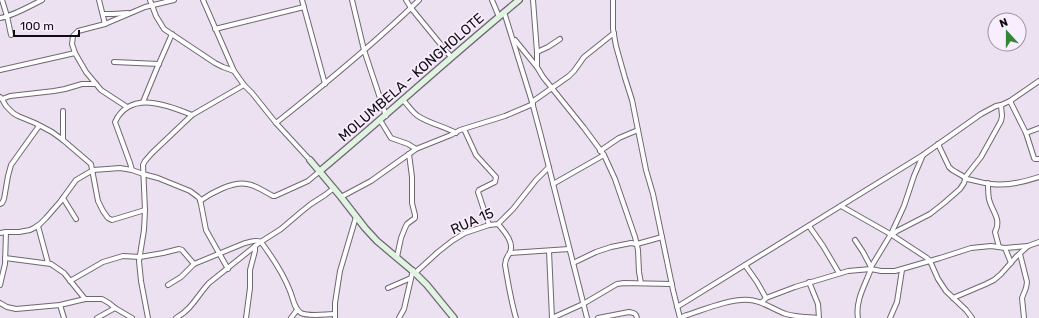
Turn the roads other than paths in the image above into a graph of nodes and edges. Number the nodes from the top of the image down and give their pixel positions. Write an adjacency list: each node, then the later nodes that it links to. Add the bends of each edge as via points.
1 (2, 0): 21 (street)
2 (42, 0): 21 (street)
3 (99, 0): 20 (street)
4 (150, 0): 15 (street)
5 (174, 0): 15 (street)
6 (203, 0): 25 (street)
7 (302, 0): 16 (street)
8 (352, 0): 31 (street)
9 (406, 0): 17 (street)
10 (419, 0): 17 (street)
11 (492, 0): 22 (street)
12 (519, 0): 18 (street, MOLUMBELA - KONGHOLOTE)
13 (533, 0): 32 (street)
14 (613, 0): 26 (street)
15 (152, 6): 19 (street); 27 (street, via 159,23)
16 (304, 7): 25 (street); 42 (street)
17 (411, 8): 31 (street); 34 (street)
18 (504, 12): 22 (street, MOLUMBELA - KONGHOLOTE); 29 (street)
19 (130, 13): 20 (street); 24 (street)
20 (103, 14): 24 (street)
21 (7, 16): 23 (street); 28 (street)
22 (499, 17): 34 (street, MOLUMBELA - KONGHOLOTE)
23 (0, 18)
24 (105, 24): 33 (street, via 78,31 73,36)
25 (215, 29): 39 (street)
26 (614, 33): 44 (street, via 584,57 569,76); 60 (street)
27 (172, 34): 36 (street); 39 (street, via 215,63)
28 (11, 35)
29 (513, 38): 37 (street); 49 (street)
30 (560, 39): 32 (street)
31 (364, 50): 42 (street); 54 (street)
32 (537, 52): 37 (street)
33 (75, 53): 38 (street); 41 (street)
34 (451, 57): 46 (street, MOLUMBELA - KONGHOLOTE)
35 (114, 62): 36 (street)
36 (158, 64): 48 (street)
37 (537, 67): 44 (street)
38 (0, 70)
39 (234, 71): 43 (street)
40 (1039, 81): 47 (street)
41 (96, 84): 45 (street, via 82,84 54,92); 51 (street)
42 (325, 84): 56 (street)
43 (244, 85): 53 (street); 56 (street)
44 (552, 87): 49 (street); 66 (street)
45 (1, 98): 57 (street, via 13,113)
46 (403, 100): 54 (street, MOLUMBELA - KONGHOLOTE); 61 (street, via 417,115)
47 (1010, 101): 50 (street); 62 (street)
48 (143, 102): 51 (street); 53 (street, via 163,105)
49 (532, 103): 59 (street, via 505,116); 72 (street)
50 (1001, 105): 64 (street, via 981,114); 78 (street, via 1001,121)
51 (127, 107): 74 (street, via 115,122)
52 (63, 111): 63 (street)
53 (192, 115): 76 (street, via 145,161)
54 (386, 116): 55 (street, MOLUMBELA - KONGHOLOTE)
55 (380, 120): 65 (street, via 392,138); 75 (street, MOLUMBELA - KONGHOLOTE)
56 (276, 124): 71 (street)
57 (39, 126): 63 (street); 82 (street, via 11,165)
58 (1039, 128): 62 (street)
59 (464, 129): 61 (street); 93 (street, via 476,155 496,178 495,182 478,192)
60 (638, 130): 66 (street); 99 (street)
61 (456, 133): 65 (street)
62 (1026, 133): 70 (street, via 1034,158)
63 (63, 140): 73 (street, via 91,164)
64 (938, 144): 68 (street); 78 (street, via 951,170)
65 (416, 149): 67 (street)
66 (600, 150): 69 (street)
67 (409, 154): 84 (street); 114 (street, via 415,218 405,228)
68 (923, 154): 88 (street); 98 (street)
69 (604, 155): 80 (street); 103 (street, via 615,178)
70 (1039, 159)
71 (310, 160): 75 (street)
72 (550, 167): 80 (street); 92 (street, RUA 15)
73 (92, 170): 74 (street); 85 (street, via 76,180); 89 (street, via 98,201 108,218 112,220)
74 (132, 170): 76 (street)
75 (320, 171): 83 (street); 86 (street, via 308,181 275,196 240,183)
76 (143, 174): 86 (street, via 190,191 198,196); 89 (street)
77 (1039, 177): 79 (street, via 1009,184)
78 (966, 179): 79 (street); 98 (street, via 960,188 930,214)
79 (988, 183): 106 (street, via 989,201 998,223 995,232)
80 (553, 184): 108 (street)
81 (0, 188): 82 (street)
82 (6, 188): 87 (street)
83 (334, 188): 84 (street); 101 (street)
84 (342, 197): 90 (street)
85 (63, 198): 91 (street); 94 (street)
86 (200, 201): 110 (street, via 206,230)
87 (0, 204)
88 (841, 206): 95 (street); 98 (street)
89 (145, 210): 113 (street)
90 (356, 217): 114 (street); 146 (street, via 340,272)
91 (76, 219)
92 (498, 224): 93 (street, RUA 15); 111 (street, via 511,244)
93 (489, 225): 125 (street, RUA 15, via 452,240)
94 (38, 226): 96 (street, via 24,232); 117 (street)
95 (809, 226): 121 (street); 126 (street)
96 (6, 232): 97 (street); 115 (street)
97 (0, 233)
98 (892, 234): 116 (street); 122 (street)
99 (662, 237): 103 (street); 131 (street)
100 (855, 240): 122 (street)
101 (262, 242): 104 (street); 110 (street, via 254,241); 144 (street, via 280,268)
102 (1039, 242): 105 (street)
103 (637, 244): 118 (street, via 611,247); 130 (street)
104 (255, 246): 123 (street); 152 (street)
105 (1028, 246): 107 (street); 112 (street)
106 (999, 247): 107 (street); 116 (street, via 971,248)
107 (1005, 248): 119 (street)
108 (569, 249): 109 (street); 118 (street)
109 (550, 251): 111 (street); 157 (street)
110 (219, 253): 120 (street); 123 (street)
111 (510, 253): 156 (street, via 505,264)
112 (1020, 254): 119 (street); 167 (street, via 1027,282 1022,298)
113 (140, 257): 120 (street, via 179,249); 128 (street, via 123,256 113,259); 150 (street)
114 (397, 257): 125 (street)
115 (5, 258): 117 (street); 132 (street)
116 (930, 261): 124 (street); 136 (street, via 938,279)
117 (48, 263): 128 (street, via 64,273)
118 (573, 263): 140 (street)
119 (1011, 263): 136 (street, via 994,280)
120 (194, 264): 133 (street)
121 (746, 265): 135 (street); 142 (street)
122 (871, 268): 124 (street); 126 (street); 164 (street, via 858,303)
123 (228, 269): 151 (street, via 209,283 195,302)
124 (902, 270): 165 (street)
125 (414, 271): 127 (street); 155 (street)
126 (839, 273): 129 (street)
127 (411, 278): 134 (street); 154 (street, via 404,309)
128 (70, 281): 137 (street)
129 (809, 282): 135 (street); 163 (street, via 818,304)
130 (641, 283): 131 (street); 140 (street, via 616,284)
131 (672, 284): 142 (street)
132 (0, 285)
133 (168, 285)
134 (388, 288)
135 (766, 298): 138 (street)
136 (953, 298): 166 (street)
137 (85, 299): 141 (street); 143 (street, via 102,299)
138 (762, 302): 145 (street); 161 (street, via 748,300 727,303)
139 (0, 303): 141 (street, via 16,309)
140 (583, 304): 157 (street); 158 (street)
141 (60, 305): 147 (street)
142 (677, 307): 161 (street)
143 (115, 308): 148 (street); 149 (street)
144 (297, 310): 146 (street, via 302,314); 153 (street)
145 (788, 314): 162 (street); 163 (street)
146 (335, 316)
147 (64, 318)
148 (97, 318)
149 (132, 318)
150 (148, 318)
151 (176, 318)
152 (246, 318)
153 (291, 318)
154 (399, 318)
155 (454, 318)
156 (516, 318)
157 (552, 318)
158 (587, 318)
159 (598, 318): 160 (street, via 629,312 634,313)
160 (637, 318)
161 (681, 318)
162 (784, 318)
163 (818, 318)
164 (858, 318)
165 (890, 318)
166 (972, 318)
167 (1024, 318)

